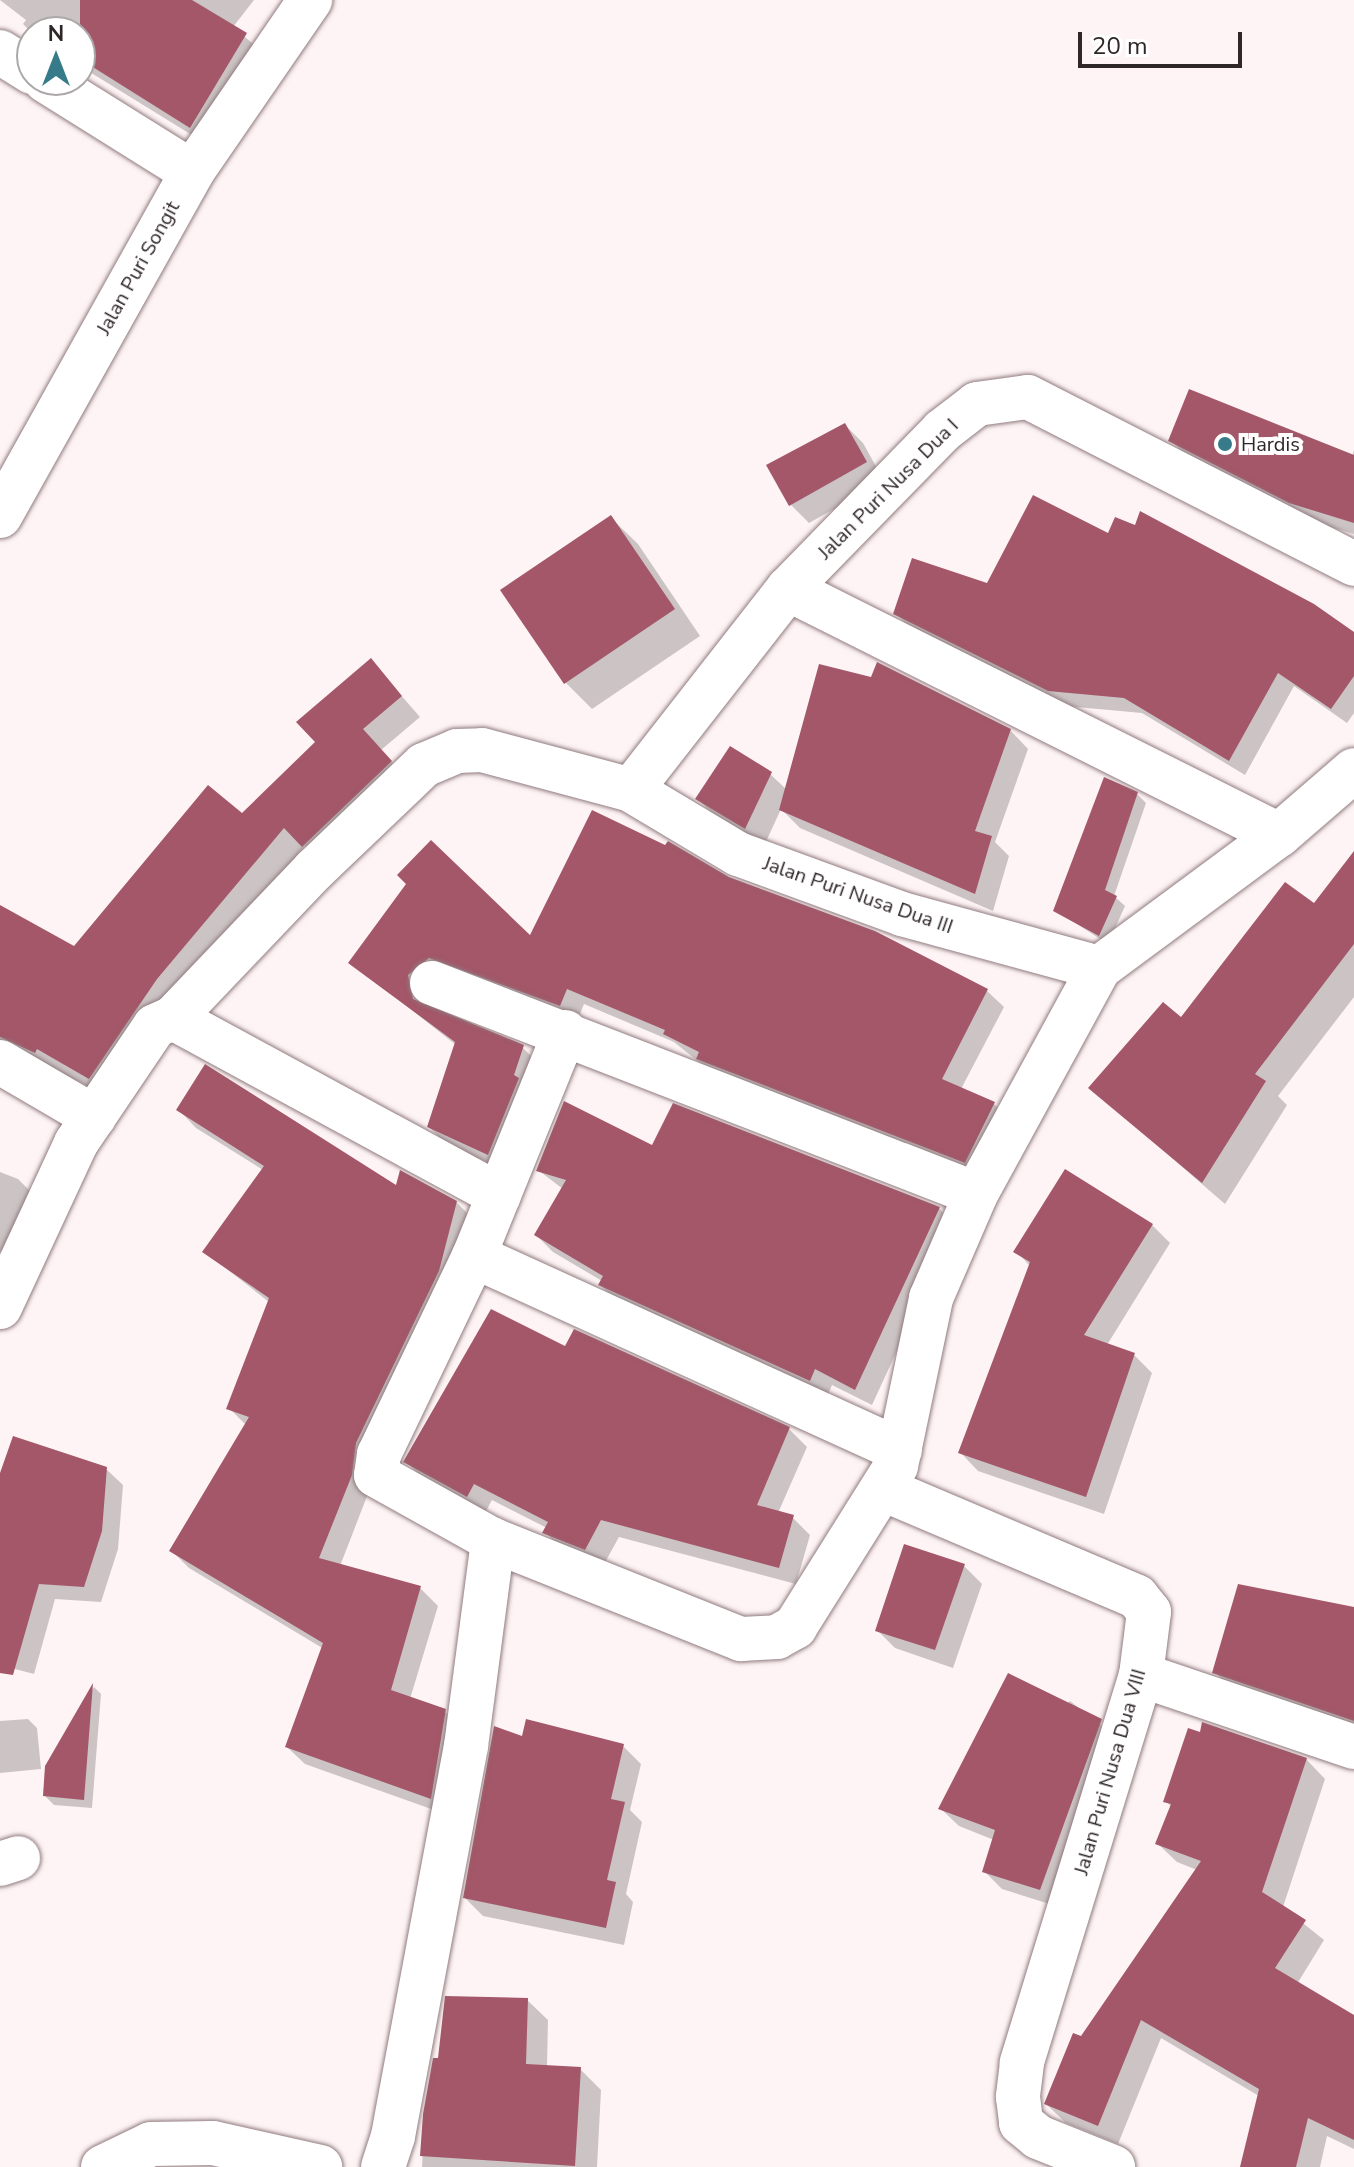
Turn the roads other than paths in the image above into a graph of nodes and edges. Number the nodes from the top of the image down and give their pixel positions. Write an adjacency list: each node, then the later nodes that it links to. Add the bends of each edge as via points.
1 (310, 0): 3 (street, Jalan Puri Songit)
2 (71, 96): 3 (street)
3 (192, 172): 4 (street, Jalan Puri Songit)
4 (0, 516)
5 (1354, 564): 6 (street, Jalan Puri Nusa Dua I, via 1028,397 977,404 942,431)
6 (788, 589): 8 (street, Jalan Puri Nusa Dua I); 9 (street)
7 (1354, 770): 9 (street)
8 (631, 790): 10 (street, Jalan Puri Nusa Dua III, via 738,854 902,914); 12 (street, Jalan Puri Nusa Dua III, via 482,750 457,751 424,765)
9 (1279, 835): 10 (street)
10 (1099, 968): 16 (street)
11 (432, 983): 13 (street)
12 (173, 1018): 15 (street, Jalan Puri Nusa Dua III, via 155,1026); 17 (street, via 193,1024)
13 (565, 1032): 16 (street); 17 (street)
14 (0, 1062): 15 (street)
15 (94, 1117): 19 (street, Jalan Puri Nusa Dua III, via 76,1143)
16 (976, 1194): 20 (street, via 931,1298)
17 (499, 1195): 18 (street)
18 (474, 1256): 20 (street, Jalan Puri Nusa Dua VIII); 21 (street, via 379,1454 376,1475)
19 (0, 1307)
20 (891, 1470): 21 (street, via 795,1627 759,1640 741,1639); 22 (street, Jalan Puri Nusa Dua VIII, via 1137,1597 1149,1612)
21 (493, 1540): 26 (street, via 466,1746)
22 (1141, 1675): 23 (street); 27 (street, Jalan Puri Nusa Dua VIII, via 1022,2063 1021,2123 1038,2137)
23 (1354, 1747)
24 (103, 2167): 25 (street, via 151,2144 213,2143)
25 (320, 2167)
26 (383, 2167)
27 (1113, 2167)

